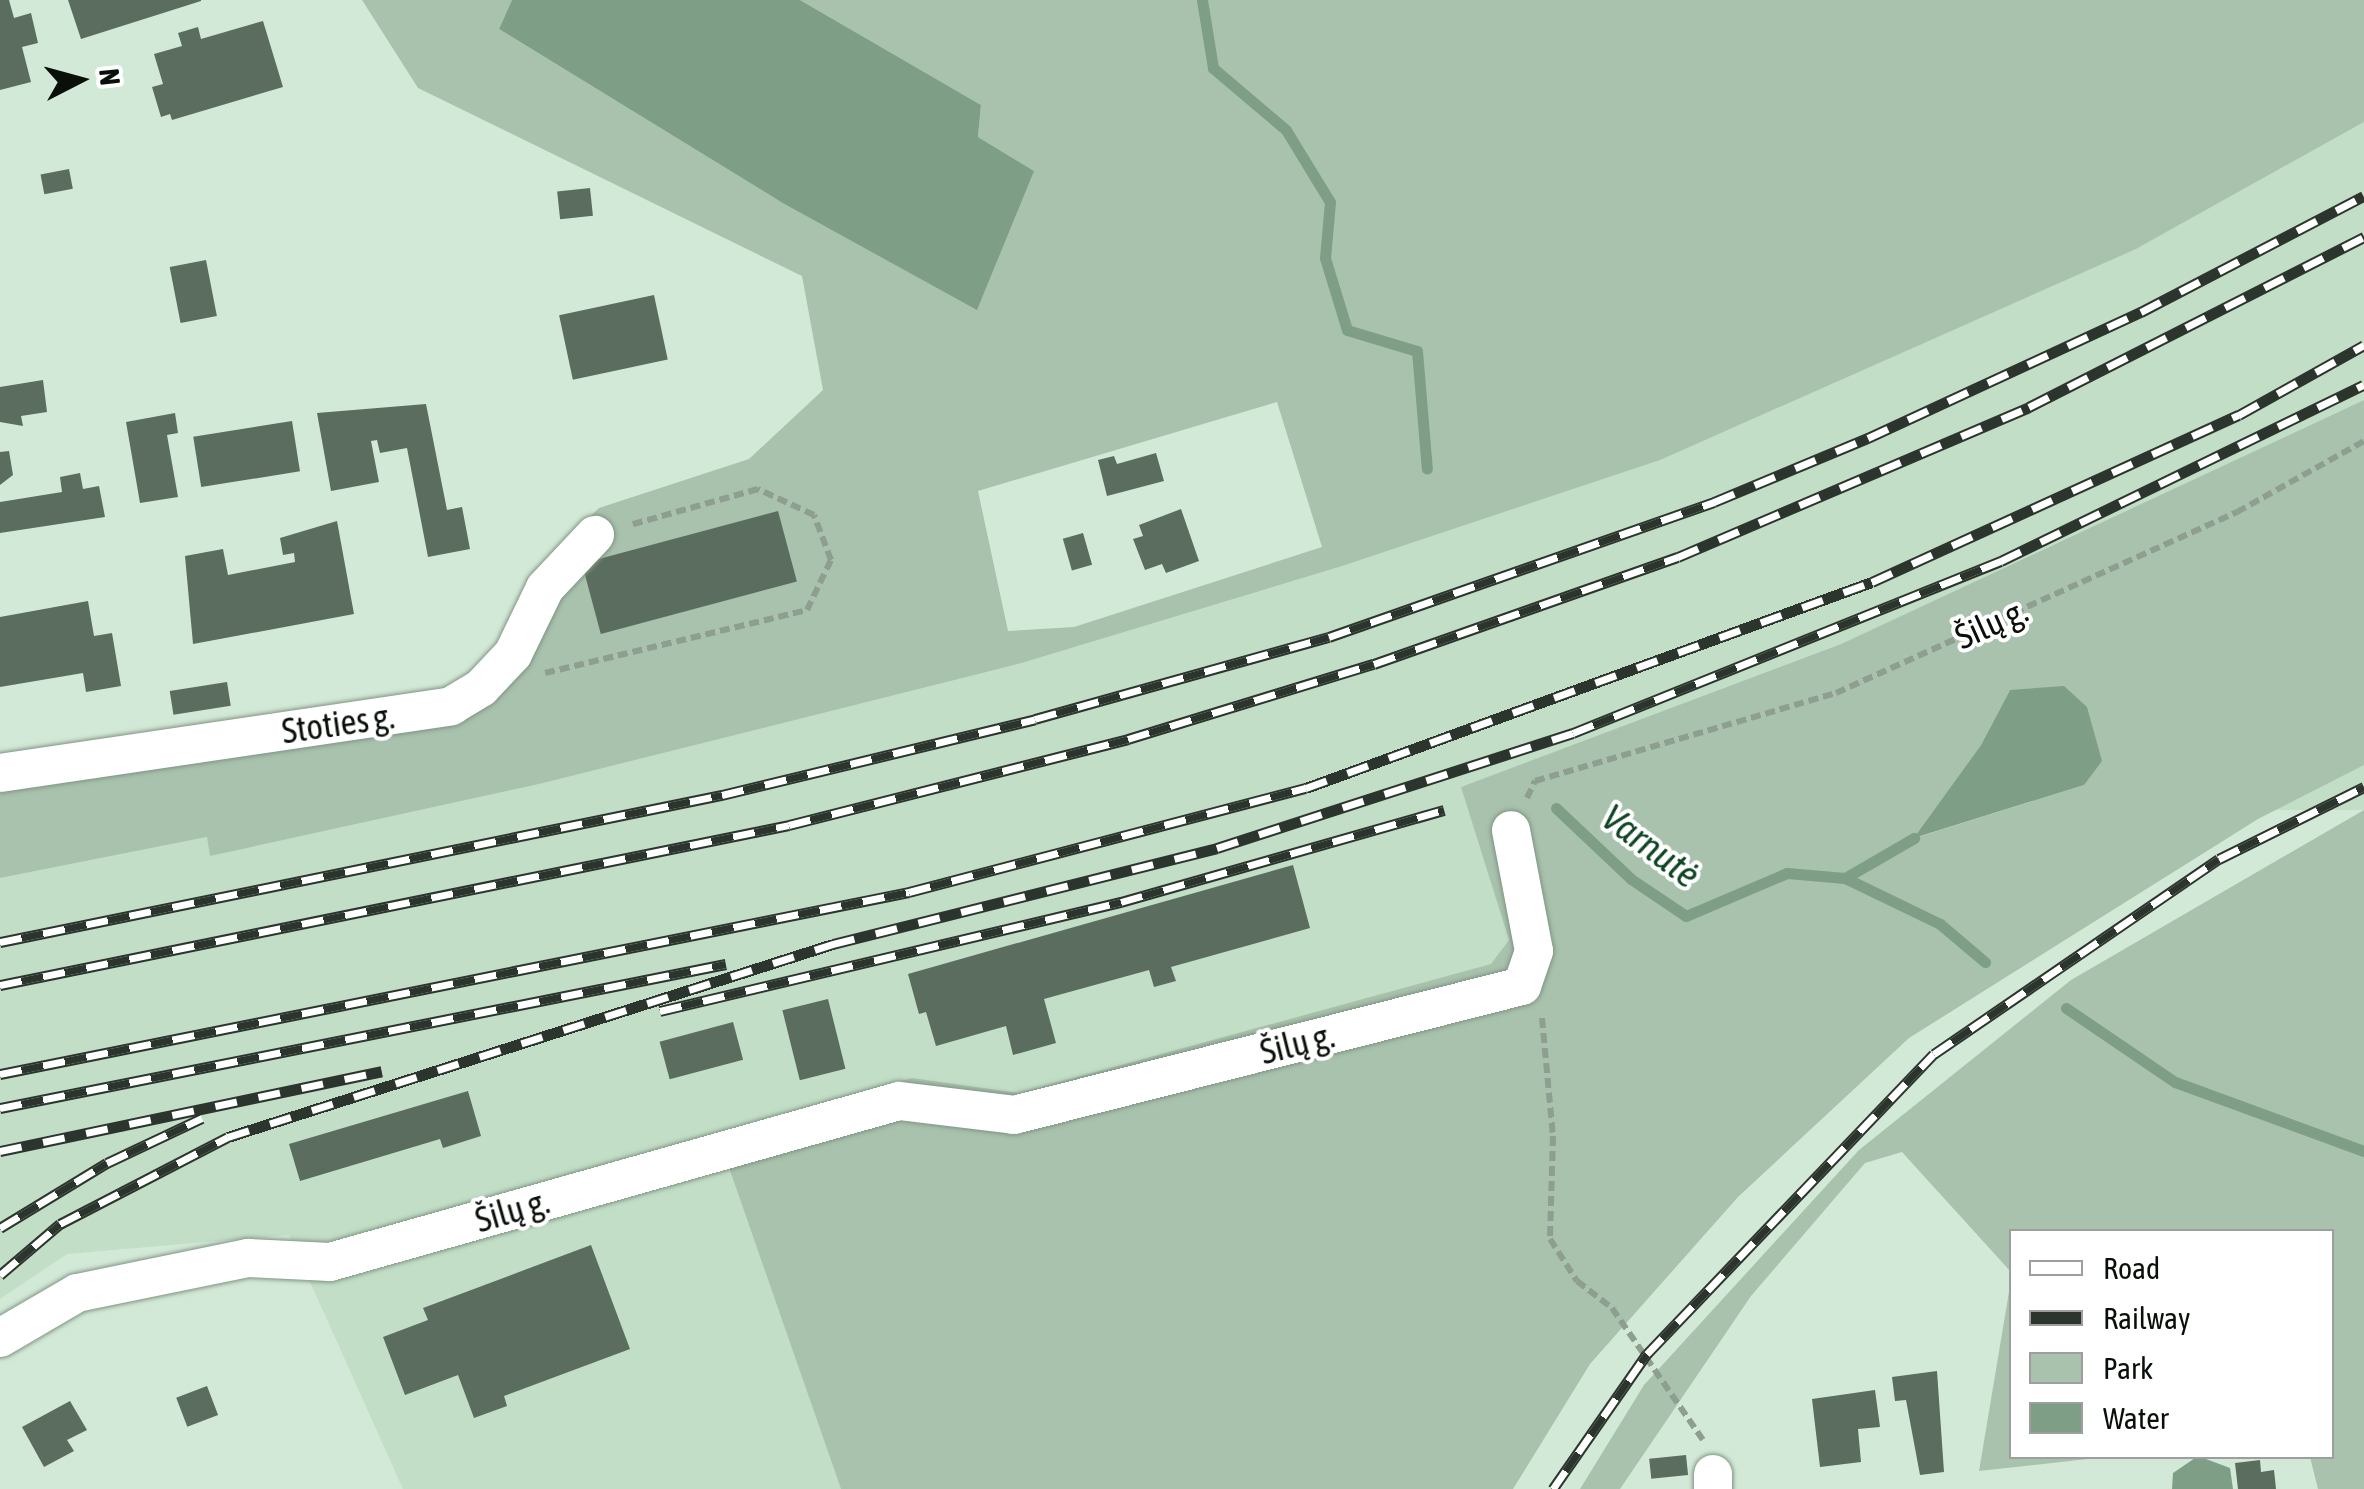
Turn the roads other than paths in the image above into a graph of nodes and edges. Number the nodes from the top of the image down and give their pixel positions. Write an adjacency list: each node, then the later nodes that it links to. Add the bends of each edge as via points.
1 (595, 535): 2 (street, Stoties g., via 545,588 514,654 481,688 451,706)
2 (0, 773)
3 (1511, 830): 4 (street, Šilų g., via 1534,951 1522,986 1014,1115 899,1101 330,1262 248,1258 77,1293)
4 (0, 1338)

